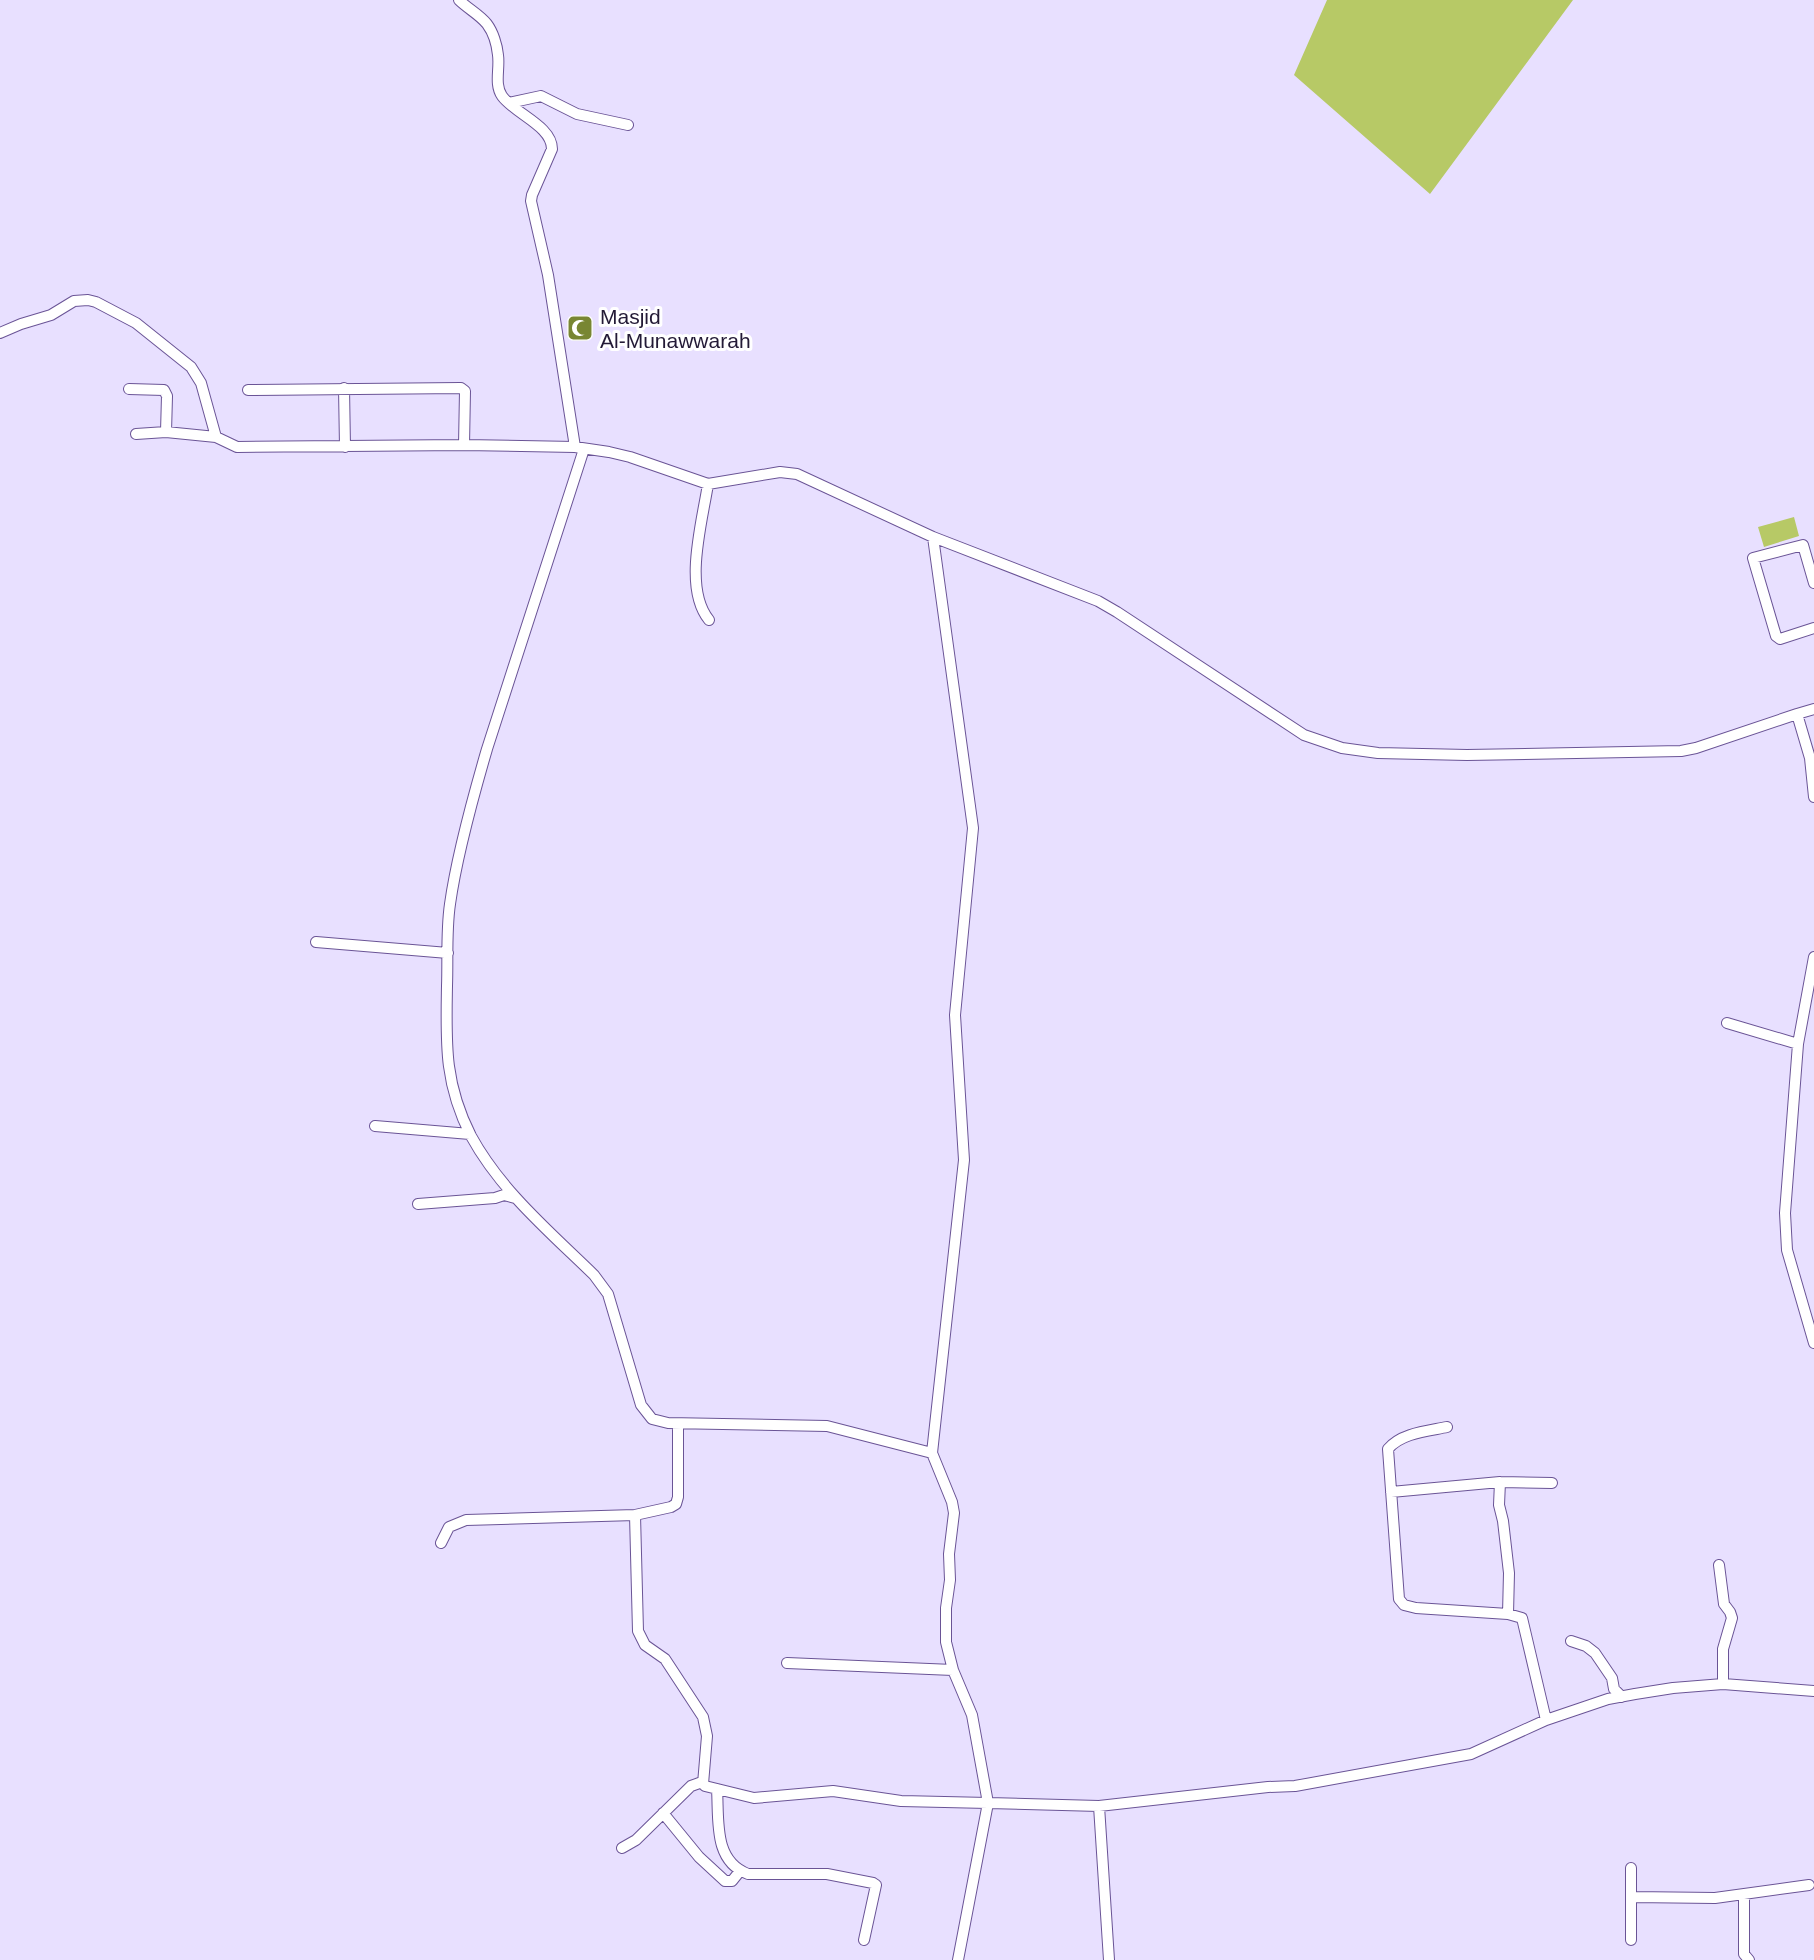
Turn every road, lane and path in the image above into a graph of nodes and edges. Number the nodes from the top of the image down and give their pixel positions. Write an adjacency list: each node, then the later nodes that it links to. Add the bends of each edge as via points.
1 (459, 0): 2 (street, via 487,24 492,34 498,55 498,84)
2 (509, 103): 3 (street, via 542,96 577,114); 13 (street, via 545,132 552,144 531,201)
3 (628, 125)
4 (0, 333): 10 (street, via 51,315 74,301 96,302 136,323 191,367 201,383)
5 (344, 388): 7 (street); 11 (street, via 463,388); 12 (street)
6 (129, 389): 8 (street, via 164,390)
7 (248, 390)
8 (166, 432): 9 (street); 10 (street)
9 (136, 434)
10 (216, 436): 12 (street, via 244,448)
11 (464, 446): 12 (street); 13 (street)
12 (345, 447)
13 (579, 448): 14 (street, via 630,457); 24 (street, via 477,783 453,887)
14 (708, 484): 15 (street, via 790,472); 17 (street, via 694,579 698,603)
15 (933, 537): 20 (street, via 1098,601 1304,735 1352,750 1467,755 1682,751); 35 (street, via 973,828 956,1015 964,1160)
16 (1814, 584): 18 (street, via 1803,545 1753,558 1776,636 1780,639)
17 (709, 620)
18 (1814, 628)
19 (1814, 709): 20 (street)
20 (1797, 714): 21 (street)
21 (1812, 758): 22 (street)
22 (1814, 797)
23 (316, 942): 24 (street)
24 (448, 953): 29 (street, via 448,1068)
25 (1814, 957): 27 (street)
26 (1727, 1023): 27 (street)
27 (1798, 1044): 32 (street, via 1785,1231 1791,1267)
28 (375, 1126): 29 (street)
29 (470, 1134): 30 (street)
30 (515, 1198): 31 (street, via 504,1195); 33 (street, via 601,1283 608,1294 641,1405 652,1419)
31 (418, 1204)
32 (1814, 1343)
33 (678, 1425): 35 (street, via 827,1426); 39 (street, via 676,1504)
34 (1447, 1427): 38 (street, via 1394,1442 1388,1449)
35 (932, 1453): 45 (street, via 954,1506 946,1625)
36 (1500, 1482): 37 (street); 38 (street); 42 (street, via 1499,1505 1509,1573)
37 (1552, 1483)
38 (1391, 1492): 42 (street, via 1400,1599 1404,1605)
39 (635, 1515): 40 (street, via 466,1520 449,1527); 50 (street, via 638,1631 645,1646 665,1659 703,1717 707,1736)
40 (441, 1543)
41 (1719, 1565): 46 (street, via 1724,1604 1732,1618 1723,1649)
42 (1508, 1614): 49 (street, via 1521,1618 1524,1625)
43 (1571, 1641): 48 (street, via 1595,1653)
44 (787, 1663): 45 (street)
45 (953, 1670): 52 (street, via 972,1715)
46 (1723, 1684): 47 (street); 48 (street)
47 (1814, 1691)
48 (1622, 1697): 49 (street)
49 (1546, 1720): 53 (street, via 1471,1754 1295,1786)
50 (702, 1782): 51 (street); 54 (street, via 691,1786)
51 (717, 1790): 52 (street, via 753,1798 833,1791 901,1801); 57 (street, via 725,1857)
52 (988, 1803): 53 (street); 63 (street)
53 (1099, 1806): 64 (street)
54 (663, 1813): 55 (street, via 636,1840); 57 (street, via 699,1857 725,1881 732,1881)
55 (622, 1848)
56 (1631, 1868): 60 (street)
57 (740, 1871): 61 (street, via 827,1874 873,1883 876,1888)
58 (1809, 1885): 59 (street)
59 (1744, 1894): 60 (street, via 1715,1898); 65 (street, via 1744,1954)
60 (1632, 1897): 62 (street)
61 (864, 1940)
62 (1631, 1940)
63 (958, 1960)
64 (1108, 1960)
65 (1749, 1960)

